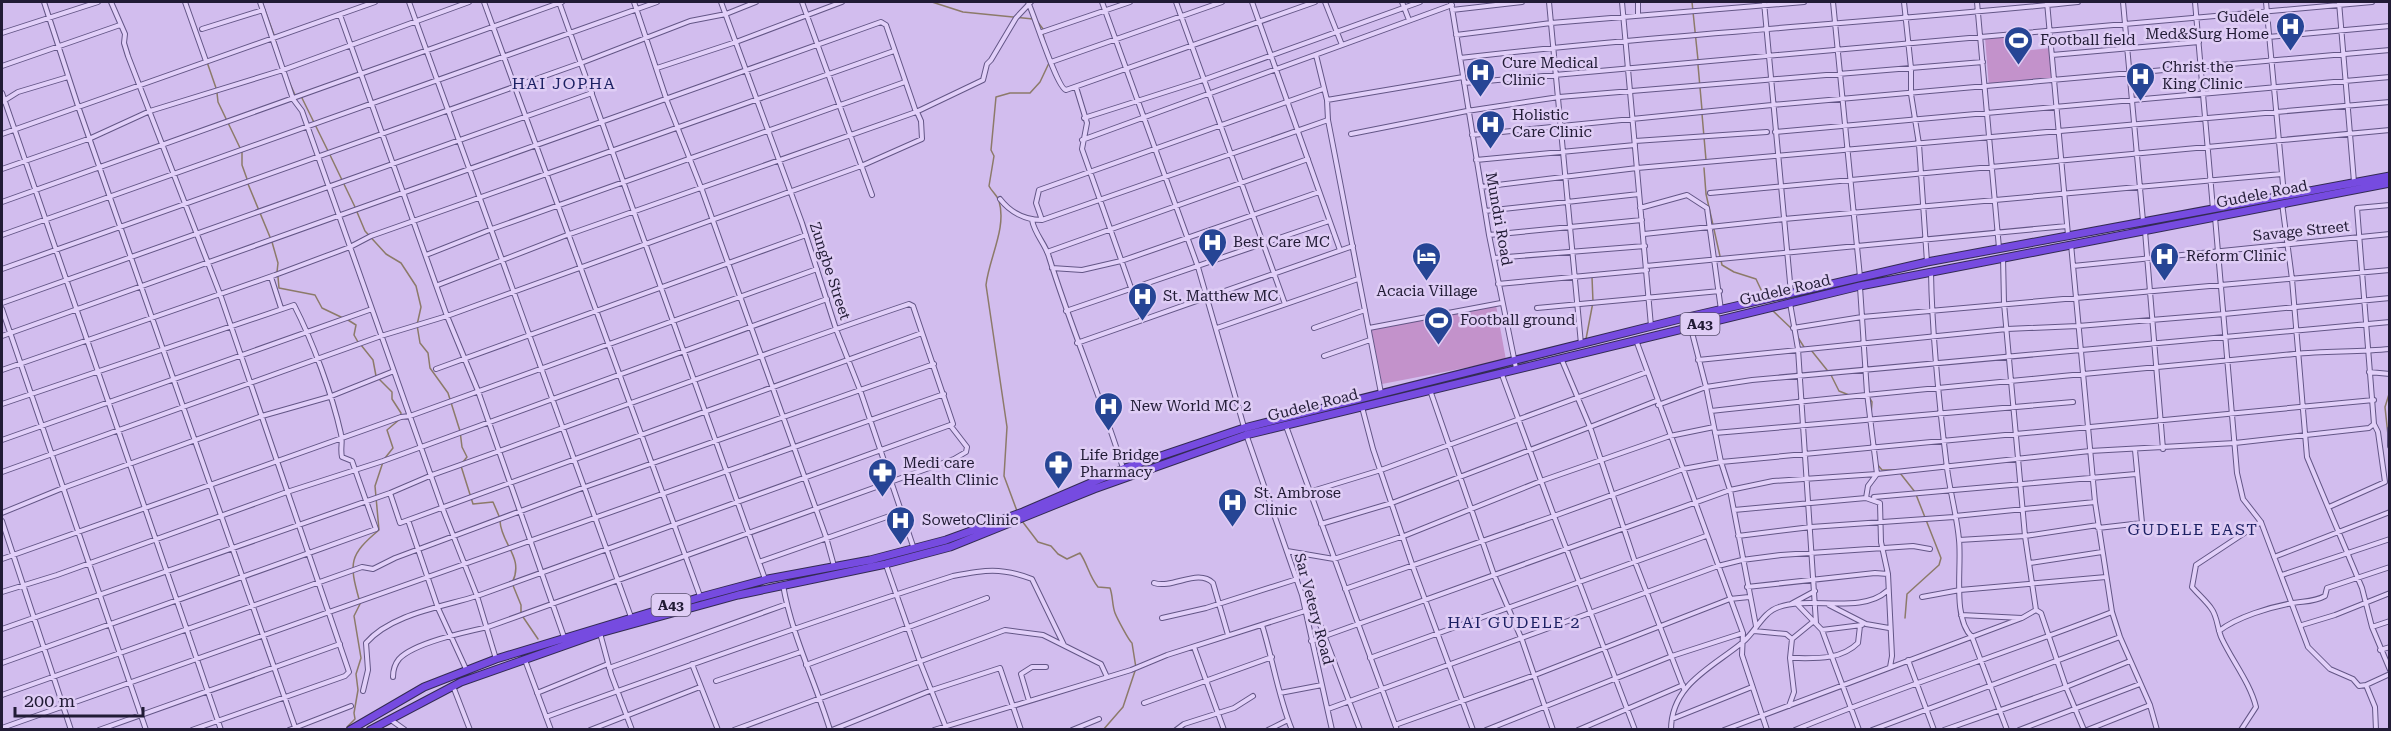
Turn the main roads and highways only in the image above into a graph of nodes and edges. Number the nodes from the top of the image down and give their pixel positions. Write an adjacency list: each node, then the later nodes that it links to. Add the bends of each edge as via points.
1 (2390, 176): 3 (highway, Gudele Road / A43)
2 (2390, 183): 3 (highway, Gudele Road / A43)
3 (2283, 200): 4 (highway, Gudele Road / A43)
4 (2144, 225): 5 (highway, Gudele Road / A43, via 2071,244 1860,286 1560,358); 5 (highway, Gudele Road / A43, via 1927,262 1688,317)
5 (1515, 364): 6 (highway, Gudele Road / A43, via 1381,393); 6 (highway, Gudele Road / A43, via 1430,390)
6 (1245, 432): 7 (highway, Gudele Road / A43); 7 (highway, Gudele Road / A43, via 1123,469)
7 (1024, 515): 8 (highway, A43)
8 (1006, 522): 9 (highway, A43, via 914,549 765,580 564,637 424,687); 10 (highway, A43, via 950,547 783,584 600,633 453,686)
9 (350, 729)
10 (370, 729)

